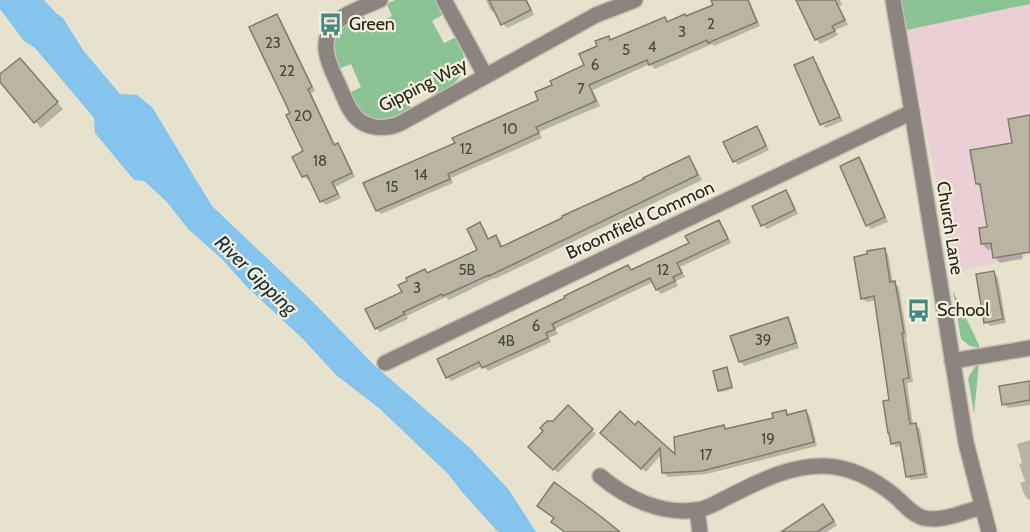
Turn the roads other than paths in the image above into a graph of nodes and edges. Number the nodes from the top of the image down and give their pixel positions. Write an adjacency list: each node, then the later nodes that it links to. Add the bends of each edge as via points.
1 (380, 0): 5 (street, Gipping Way, via 336,22 327,39 326,54 331,68 351,111 361,122 376,128 392,127)
2 (444, 0): 5 (street, Gipping Way)
3 (635, 0): 5 (street, Gipping Way, via 596,15)
4 (892, 0): 6 (street, Church Lane)
5 (485, 75)
6 (912, 112): 8 (street, Church Lane); 9 (street, Broomfield Common)
7 (1030, 348): 8 (street)
8 (952, 361): 11 (street, Church Lane)
9 (385, 363)
10 (600, 476): 12 (street, via 626,495 647,504)
11 (982, 507): 12 (street, via 925,518 855,471 824,466 773,476); 14 (street, Church Lane)
12 (697, 510): 13 (street)
13 (700, 532)
14 (989, 532)

